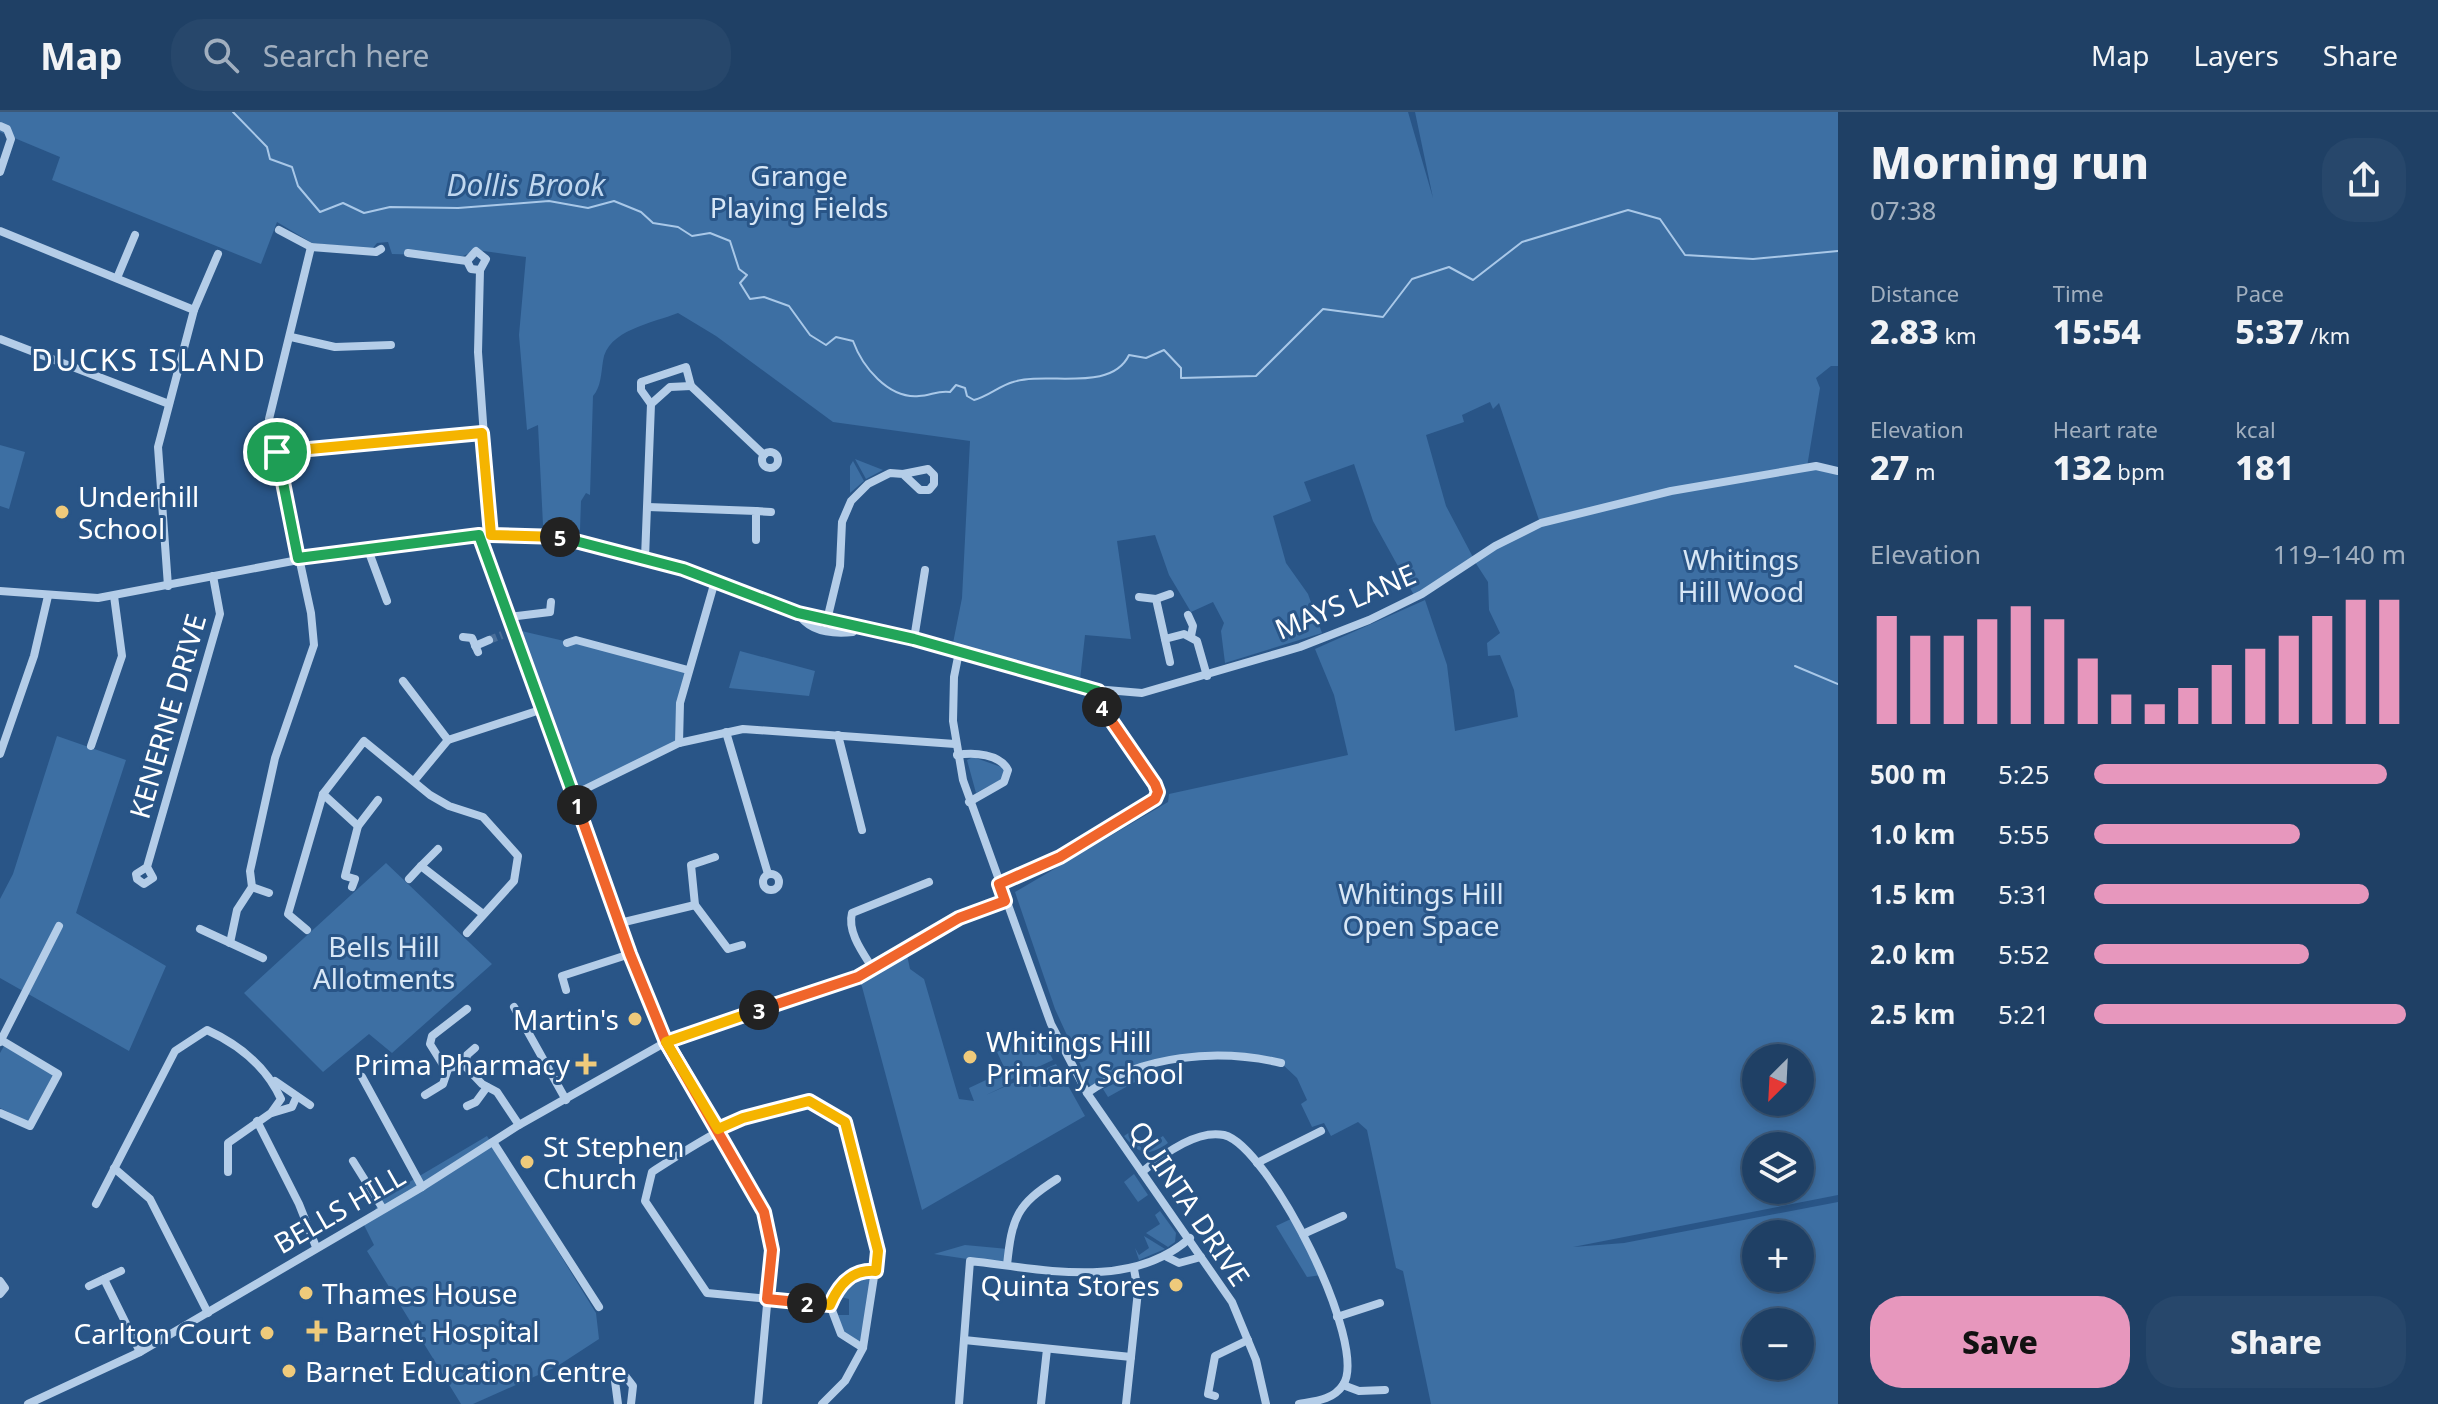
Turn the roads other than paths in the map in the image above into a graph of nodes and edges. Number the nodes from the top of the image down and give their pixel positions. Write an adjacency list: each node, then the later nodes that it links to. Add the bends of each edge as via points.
1 (0, 126): 2 (street, via 11,139)
2 (0, 172)
3 (279, 230): 6 (street)
4 (0, 231): 12 (street)
5 (135, 235): 12 (street)
6 (311, 247): 7 (street); 14 (street)
7 (381, 249)
8 (408, 253): 10 (street)
9 (218, 254): 13 (street)
10 (467, 261): 11 (street, via 471,269); 11 (street, via 473,252 483,254)
11 (480, 270): 20 (street)
12 (117, 278): 13 (street)
13 (194, 310): 18 (street)
14 (291, 337): 16 (street, via 337,347); 21 (street, via 269,419)
15 (0, 339): 18 (street)
16 (391, 345)
17 (691, 386): 19 (street, via 670,387); 19 (street, via 683,365 641,382); 22 (street)
18 (169, 404): 37 (street, via 158,447)
19 (651, 404): 25 (street)
20 (482, 433): 21 (street); 29 (street)
21 (277, 452): 32 (street)
22 (764, 455)
23 (1838, 471): 62 (street, MAYS LANE, via 1816,466 1697,486 1541,523 1369,620)
24 (903, 474): 49 (street, via 878,478 848,506)
25 (648, 507): 26 (street); 33 (street)
26 (756, 511): 27 (street); 30 (street)
27 (771, 512)
28 (479, 535): 29 (street, MAYS LANE); 31 (street, MAYS LANE); 48 (street)
29 (491, 535): 33 (street, MAYS LANE, via 563,537)
30 (756, 540)
31 (367, 547): 32 (street, MAYS LANE); 44 (street)
32 (298, 558): 35 (street, MAYS LANE); 89 (street, via 314,645 275,758 250,871)
33 (645, 558): 36 (street, MAYS LANE)
34 (925, 570): 55 (street)
35 (213, 576): 37 (street, MAYS LANE); 84 (street, KENERNE DRIVE, via 220,614)
36 (715, 581): 46 (street, MAYS LANE); 61 (street)
37 (168, 586): 41 (street, MAYS LANE)
38 (0, 591): 40 (street, MAYS LANE)
39 (1170, 594): 43 (street)
40 (48, 596): 41 (street, MAYS LANE); 72 (street, via 34,656)
41 (114, 596): 71 (street, via 122,649)
42 (1139, 597): 43 (street)
43 (1156, 599): 56 (street)
44 (387, 601)
45 (551, 602): 48 (street, via 550,612)
46 (798, 613): 49 (street, MAYS LANE); 50 (street, MAYS LANE, via 803,621 828,632 853,632)
47 (1188, 615): 53 (street)
48 (509, 617): 51 (street)
49 (827, 620): 50 (street, MAYS LANE)
50 (859, 625): 55 (street, MAYS LANE)
51 (514, 630): 52 (street); 65 (street)
52 (502, 635)
53 (1191, 636): 56 (street); 62 (street, via 1201,649)
54 (463, 637): 57 (street, via 472,638 476,649)
55 (914, 639): 59 (street, MAYS LANE)
56 (1165, 639): 60 (street)
57 (489, 640)
58 (567, 643): 61 (street, via 576,640)
59 (959, 652): 64 (street, MAYS LANE); 70 (street, QUINTA DRIVE)
60 (1170, 662)
61 (688, 670): 69 (street)
62 (1207, 676): 64 (street, MAYS LANE, via 1149,693)
63 (403, 681): 68 (street)
64 (1098, 691): 88 (street, via 1100,704 1155,784 1157,797 1060,857)
65 (540, 710): 68 (street); 76 (street)
66 (726, 732): 67 (street, via 764,728); 69 (street); 85 (street)
67 (838, 735): 70 (street); 80 (street)
68 (448, 740): 74 (street)
69 (679, 743): 76 (street)
70 (955, 744): 73 (street, QUINTA DRIVE)
71 (91, 746)
72 (0, 754)
73 (957, 755): 78 (street, QUINTA DRIVE); 78 (street, via 989,757 1008,770 1004,782)
74 (414, 781): 75 (street, via 364,741); 94 (street, via 449,806 483,817 518,856 514,881)
75 (323, 794): 79 (street); 98 (street, via 288,914)
76 (573, 795): 95 (street)
77 (378, 800): 79 (street)
78 (969, 802): 88 (street, QUINTA DRIVE)
79 (358, 826): 90 (street, via 345,876 355,879)
80 (862, 830)
81 (438, 849): 83 (street)
82 (715, 857): 93 (street, via 691,865)
83 (421, 866): 86 (street); 94 (street)
84 (147, 867)
85 (768, 874)
86 (409, 879)
87 (929, 882): 104 (street, via 852,913 860,949)
88 (999, 884): 92 (street, QUINTA DRIVE)
89 (252, 887): 91 (street); 100 (street, via 237,910)
90 (352, 887)
91 (269, 893)
92 (1005, 901): 104 (street, BELLS HILL, via 959,918); 117 (street, QUINTA DRIVE, via 1051,1024)
93 (695, 905): 95 (street); 101 (street, via 728,949)
94 (483, 914): 99 (street)
95 (620, 923): 102 (street)
96 (59, 926): 108 (street)
97 (200, 929): 100 (street)
98 (307, 930)
99 (467, 933)
100 (230, 943): 103 (street)
101 (742, 945)
102 (630, 954): 105 (street, via 562,976); 109 (street)
103 (263, 958)
104 (873, 969): 109 (street, BELLS HILL)
105 (566, 990)
106 (514, 1007): 120 (street)
107 (467, 1009): 113 (street, via 430,1040 439,1063)
108 (1, 1041): 123 (street, via 58,1074 30,1126)
109 (666, 1042): 120 (street, BELLS HILL); 127 (street)
110 (475, 1048): 112 (street)
111 (1281, 1063): 117 (street, via 1226,1055 1147,1065 1117,1074)
112 (465, 1066): 113 (street); 116 (street)
113 (448, 1069): 118 (street, via 443,1084)
114 (362, 1077): 136 (street)
115 (271, 1078): 119 (street); 124 (street, via 281,1099); 132 (street, via 235,1043 207,1030 175,1051)
116 (487, 1087): 122 (street); 126 (street, via 497,1092)
117 (1087, 1093): 134 (street, QUINTA DRIVE)
118 (425, 1095)
119 (296, 1098): 121 (street); 124 (street, via 292,1107)
120 (566, 1100): 126 (street, BELLS HILL)
121 (310, 1105)
122 (467, 1106)
123 (0, 1113)
124 (271, 1113): 125 (street)
125 (257, 1121): 133 (street, via 228,1143); 142 (street)
126 (519, 1125): 129 (street, BELLS HILL)
127 (718, 1129): 148 (street, via 809,1101 843,1118 878,1251); 153 (street, via 764,1212 772,1250); 153 (street, via 652,1172 645,1201 707,1293)
128 (1321, 1131): 131 (street)
129 (493, 1142): 136 (street, BELLS HILL); 156 (street)
130 (353, 1161): 138 (street)
131 (1257, 1163): 134 (street, via 1234,1139 1204,1136); 140 (street)
132 (114, 1168): 137 (street); 157 (street, via 150,1199)
133 (228, 1172)
134 (1142, 1172): 141 (street, QUINTA DRIVE)
135 (1057, 1179): 145 (street, via 1022,1205 1011,1230)
136 (422, 1187): 138 (street, BELLS HILL)
137 (96, 1204)
138 (383, 1209): 142 (street, BELLS HILL)
139 (1343, 1216): 140 (street)
140 (1303, 1234): 158 (street)
141 (1190, 1238): 143 (street); 144 (street, QUINTA DRIVE)
142 (316, 1247): 157 (street, BELLS HILL)
143 (1167, 1257): 144 (street, via 1179,1263); 146 (street)
144 (1201, 1257): 160 (street, QUINTA DRIVE, via 1232,1302)
145 (1007, 1265): 146 (street, via 1100,1273); 159 (street, via 970,1261)
146 (1134, 1269): 164 (street, via 1138,1291)
147 (121, 1271): 149 (street)
148 (876, 1271): 155 (street, via 866,1270 842,1282); 161 (street)
149 (104, 1279): 151 (street); 163 (street)
150 (0, 1281): 152 (street, via 5,1288)
151 (89, 1286)
152 (0, 1294)
153 (767, 1299): 155 (street); 171 (street)
154 (1380, 1303): 158 (street)
155 (830, 1305): 161 (street, via 841,1334)
156 (599, 1307)
157 (208, 1313): 163 (street, BELLS HILL)
158 (1337, 1317): 165 (street, via 1349,1360)
159 (964, 1340): 162 (street); 173 (street)
160 (1248, 1340): 167 (street, via 1215,1356 1208,1394); 176 (street, QUINTA DRIVE)
161 (863, 1348): 172 (street, via 845,1381)
162 (1047, 1349): 164 (street); 174 (street)
163 (140, 1352): 168 (street, BELLS HILL)
164 (1131, 1357): 175 (street)
165 (1343, 1385): 166 (street, via 1359,1391); 177 (street, via 1329,1399)
166 (1385, 1390)
167 (1215, 1396)
168 (28, 1404)
169 (618, 1404): 170 (street, via 615,1381 626,1377 633,1386)
170 (631, 1404)
171 (758, 1404)
172 (822, 1404)
173 (959, 1404)
174 (1041, 1404)
175 (1126, 1404)
176 (1266, 1404)
177 (1299, 1404)

